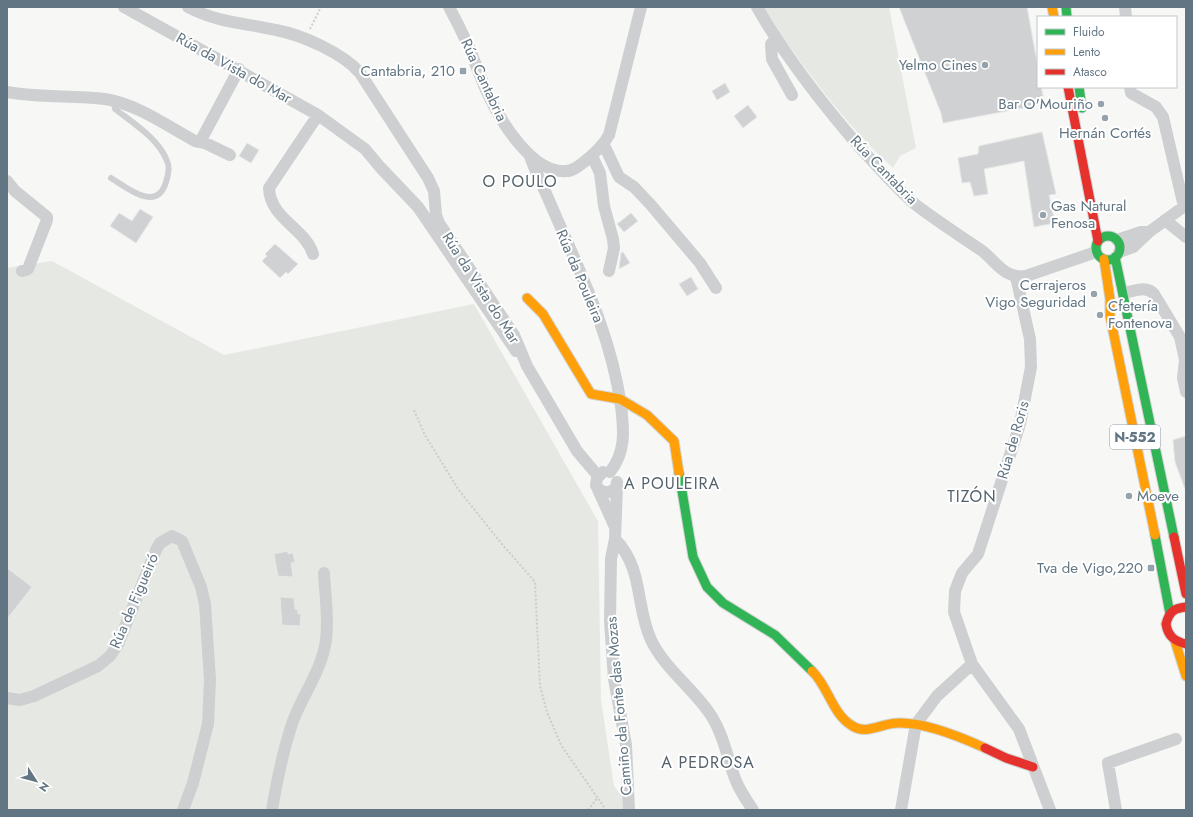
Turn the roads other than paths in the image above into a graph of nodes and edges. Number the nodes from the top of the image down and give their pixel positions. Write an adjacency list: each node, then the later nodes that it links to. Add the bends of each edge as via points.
1 (124, 7): 7 (street, Rúa da Vista do Mar)
2 (188, 7): 23 (street, Rúa da Vista do Mar, via 219,20 278,30 350,62 360,73 428,178)
3 (449, 7): 19 (street, Rúa Cantabria, via 489,96 505,124)
4 (642, 7): 17 (street, Rúa Cantabria, via 615,116)
5 (757, 7): 6 (street, Rúa Cantabria)
6 (776, 39): 12 (street, via 771,44 772,58); 35 (street, Rúa Cantabria, via 832,115 902,192 984,252 1009,275)
7 (239, 69): 15 (street, Rúa da Vista do Mar); 16 (street)
8 (1067, 88): 30 (main road, N-552)
9 (1078, 88): 14 (main road)
10 (1130, 88): 24 (street, via 1132,93 1156,107 1163,117)
11 (7, 92): 13 (street, via 106,99)
12 (792, 95)
13 (114, 102): 16 (street); 21 (lane, via 115,109 159,147 168,162 168,176 164,188 158,195 144,198)
14 (1083, 112)
15 (318, 115): 25 (street, Rúa da Vista do Mar, via 365,149 412,199); 31 (street, via 269,188 271,198 281,216 307,242)
16 (200, 142): 18 (street)
17 (604, 145): 20 (street, Rúa Cantabria); 36 (street, via 619,177 634,187 651,205 700,263)
18 (230, 156)
19 (530, 156): 20 (street, Rúa Cantabria, via 551,170 567,171 576,168); 42 (street, Rúa da Pouleira, via 600,321)
20 (592, 156): 34 (street, via 600,173 604,206 613,239 614,248)
21 (111, 178)
22 (7, 181): 33 (street, via 15,192 47,220 28,268)
23 (435, 199): 25 (street); 39 (street, Rúa da Vista do Mar, via 439,223 514,335)
24 (1185, 206): 26 (street)
25 (425, 218): 39 (street, Rúa da Vista do Mar)
26 (1165, 220): 27 (street); 29 (street)
27 (1148, 232): 28 (street); 32 (street, via 1133,247)
28 (1112, 235): 30 (main road, via 1104,236); 32 (main road, N-552, via 1119,246)
29 (1186, 237)
30 (1099, 251): 32 (main road, via 1110,260); 35 (street); 50 (main road, N-552)
31 (313, 254)
32 (1117, 255): 37 (main road, N-552)
33 (22, 271)
34 (609, 271)
35 (1016, 277): 53 (street, Rúa de Roris, via 1030,339 1031,368 1020,424 978,554 962,573 955,591 954,612)
36 (716, 288)
37 (1124, 293): 40 (street, via 1149,289 1154,294 1180,337 1185,360); 48 (main road, N-552)
38 (527, 298): 42 (main road, via 542,314 591,394)
39 (527, 366): 43 (street, via 577,451)
40 (1185, 378): 41 (street)
41 (1186, 392)
42 (620, 399): 43 (street, Rúa da Pouleira, via 622,449 618,461); 56 (main road, via 647,415 674,441 694,556 708,588 722,603 775,635 816,674 842,717 850,725 860,730 896,723)
43 (604, 474): 44 (street, via 617,479); 45 (street, via 596,483)
44 (617, 486): 45 (street, via 605,493); 46 (street, Camiño da Fonte das Mozas)
45 (599, 489): 46 (street)
46 (615, 534): 61 (street, Camiño da Fonte das Mozas, via 611,559 610,621 614,678 626,745); 62 (street, via 633,566 651,639 666,662 708,711 719,731 737,782)
47 (324, 574): 60 (street, via 326,641 320,664 293,721 278,775)
48 (1185, 588)
49 (1186, 607): 50 (main road, via 1178,608)
50 (1170, 614): 51 (main road, N-552, via 1167,632)
51 (1175, 641): 52 (main road); 54 (main road)
52 (1186, 644)
53 (972, 664): 56 (street, via 937,696); 58 (street, Rúa de Roris, via 1019,729)
54 (1186, 676)
55 (7, 698): 59 (street, Rúa de Figueiró, via 20,700 34,696 98,666 110,656 118,644 156,550 166,538 177,537 185,545 205,604 210,680 208,724 193,783)
56 (916, 724): 58 (main road, via 974,743); 63 (street)
57 (1176, 739): 65 (street, via 1108,763)
58 (1033, 767): 64 (street, Rúa de Roris)
59 (183, 810)
60 (272, 810)
61 (629, 810)
62 (753, 810)
63 (901, 810)
64 (1050, 810)
65 (1116, 810)

